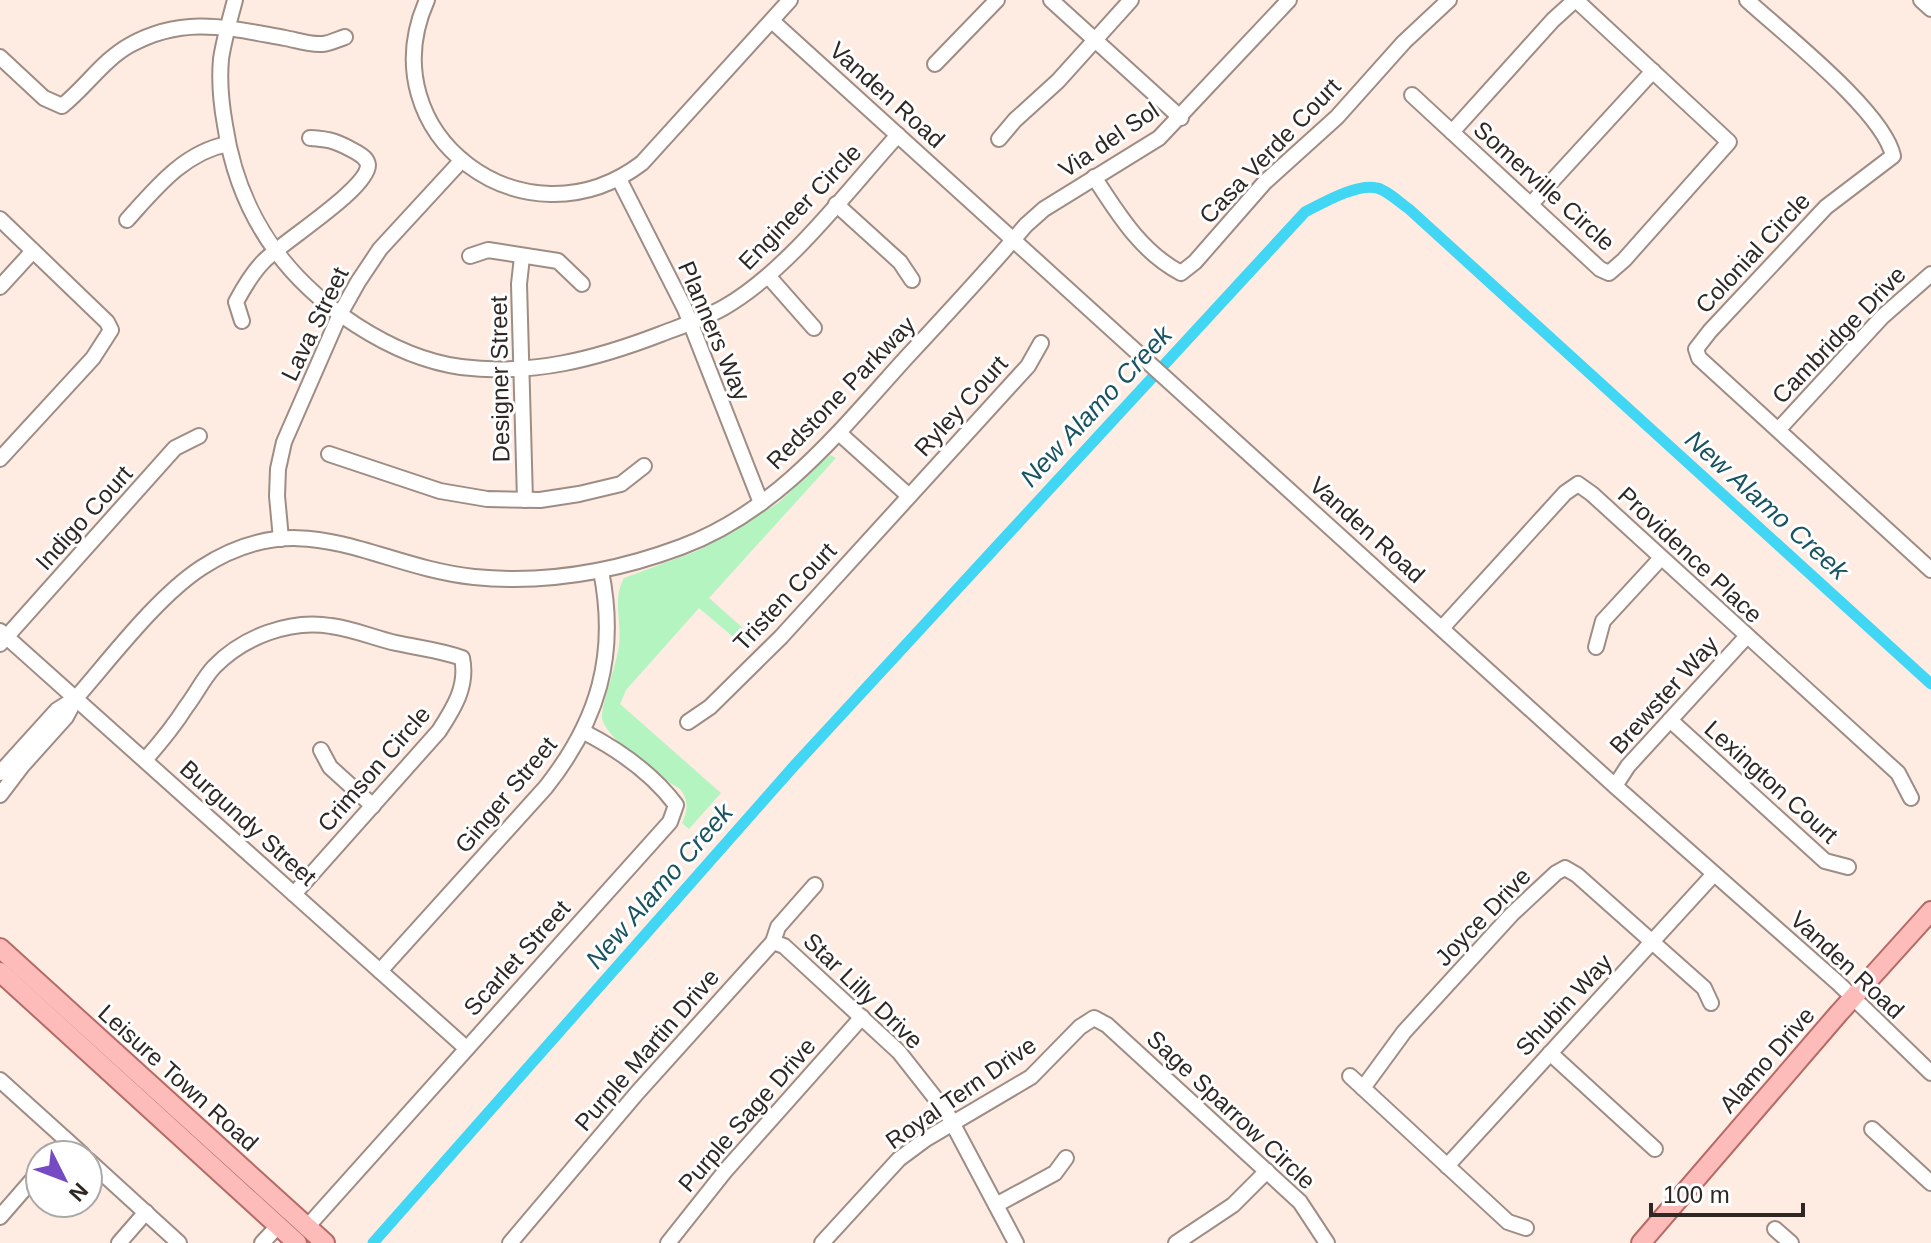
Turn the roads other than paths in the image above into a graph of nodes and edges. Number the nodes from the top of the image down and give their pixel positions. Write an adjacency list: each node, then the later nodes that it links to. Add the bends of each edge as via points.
1 (235, 0): 14 (street, Engineer Circle)
2 (427, 0): 27 (street, via 416,38 419,88 435,129)
3 (790, 0): 13 (street)
4 (997, 0): 18 (street)
5 (1051, 0): 16 (street)
6 (1131, 0): 16 (street)
7 (1289, 0): 21 (street, Via del Sol)
8 (1449, 0): 28 (street, Casa Verde Court, via 1181,273 1123,224)
9 (1575, 0): 19 (street, Somerville Circle); 22 (street)
10 (1747, 0): 50 (street, Colonial Circle, via 1857,100 1893,156 1826,207 1696,349 1699,358)
11 (1921, 0): 12 (street)
12 (1931, 9)
13 (772, 21): 23 (street, Vanden Road); 29 (street, via 658,147)
14 (227, 27): 15 (street, via 322,44); 17 (street, via 192,25 159,31 129,45 62,106 44,98); 26 (street, Engineer Circle, via 221,100)
15 (345, 37)
16 (1095, 40): 21 (street); 25 (street)
17 (0, 57)
18 (935, 64)
19 (1653, 71): 31 (street); 31 (street, Somerville Circle, via 1726,137 1729,142 1717,159 1609,273)
20 (1412, 95): 22 (street, Somerville Circle)
21 (1181, 118): 28 (street, Via del Sol, via 1159,138)
22 (1452, 132): 31 (street, Somerville Circle)
23 (898, 135): 30 (street, Engineer Circle); 34 (street, Vanden Road)
24 (310, 138): 36 (street, via 334,139 365,157 366,172 341,200)
25 (999, 139)
26 (228, 144): 33 (street, via 177,167); 36 (street, Engineer Circle, via 239,188)
27 (462, 160): 29 (street, via 496,182 538,194 581,192); 44 (street, Lava Street, via 380,249)
28 (1094, 177): 34 (street, Via del Sol, via 1044,209)
29 (619, 179): 46 (street, Planners Way)
30 (836, 204): 40 (street, Engineer Circle); 41 (street, via 900,262)
31 (1531, 204)
32 (0, 219): 35 (street)
33 (127, 220)
34 (1014, 239): 51 (street, Redstone Parkway); 63 (street, Vanden Road)
35 (33, 251): 43 (street); 54 (street, via 111,330 93,358)
36 (275, 252): 44 (street, Engineer Circle); 45 (street, via 236,302)
37 (470, 256): 38 (street, via 488,250)
38 (522, 257): 42 (street, via 558,261); 49 (street, Designer Street)
39 (1931, 274): 50 (street, Cambridge Drive, via 1882,317)
40 (769, 277): 46 (street, Engineer Circle); 47 (street)
41 (912, 280)
42 (582, 284)
43 (0, 287)
44 (340, 314): 49 (street, Engineer Circle, via 415,355 458,367); 59 (street, Lava Street, via 284,442 277,496)
45 (242, 321)
46 (690, 323): 49 (street, Engineer Circle, via 602,356); 58 (street, Planners Way)
47 (814, 328)
48 (1041, 343): 56 (street, Ryley Court, via 1028,366)
49 (522, 370): 57 (street, Designer Street)
50 (1779, 429): 61 (street, Colonial Circle)
51 (839, 433): 56 (street); 58 (street, Redstone Parkway)
52 (199, 436): 65 (street, Indigo Court, via 175,448)
53 (329, 454): 57 (street, via 440,491)
54 (0, 459)
55 (644, 466): 57 (street, via 621,484)
56 (909, 496): 69 (street, Tristen Court, via 781,637)
57 (525, 500)
58 (761, 503): 62 (street, Redstone Parkway, via 683,546)
59 (281, 539): 62 (street, Redstone Parkway, via 327,540 471,577 539,579); 67 (street, Redstone Parkway, via 239,549 200,569 173,590)
60 (1661, 558): 63 (street, Providence Place, via 1578,484); 64 (street, Providence Place); 66 (street, via 1603,621)
61 (1931, 570)
62 (601, 571): 70 (street, Ginger Street, via 607,649)
63 (1442, 628): 74 (street, Vanden Road)
64 (1747, 636): 68 (street, Brewster Way); 76 (street, Providence Place, via 1898,773)
65 (2, 637): 67 (street, Burgundy Street)
66 (1596, 647)
67 (76, 698): 72 (street, Burgundy Street); 73 (street, Redstone Parkway, via 57,710); 75 (street, Redstone Parkway)
68 (1670, 720): 74 (street, Brewster Way); 78 (street, Lexington Court, via 1825,861)
69 (688, 722)
70 (584, 732): 86 (street, Ginger Street, via 546,787); 92 (street, Scarlet Street, via 634,763 667,793 676,805 670,822)
71 (321, 750): 77 (street, via 330,767)
72 (145, 760): 77 (street, Crimson Circle, via 212,669 226,655 274,631 327,625 462,658 466,675 455,706); 81 (street, Burgundy Street)
73 (0, 773)
74 (1615, 786): 79 (street, Vanden Road)
75 (0, 795)
76 (1911, 798)
77 (373, 806): 81 (street, Crimson Circle)
78 (1848, 867)
79 (1714, 874): 84 (street, Shubin Way); 88 (street, Vanden Road)
80 (815, 885): 83 (street, Purple Martin Drive, via 778,927)
81 (294, 894): 86 (street, Burgundy Street)
82 (1931, 911): 88 (main road, Alamo Drive)
83 (773, 942): 90 (street, Star Lilly Drive, via 784,946); 120 (street, Purple Martin Drive)
84 (1652, 942): 89 (street, via 1704,988); 93 (street, Shubin Way); 97 (street, Joyce Drive, via 1565,868 1512,914 1414,1022)
85 (0, 948): 114 (main road, Leisure Town Road)
86 (380, 971): 92 (street, Burgundy Street)
87 (0, 972): 111 (main road, Leisure Town Road)
88 (1853, 997): 94 (street, Vanden Road); 125 (main road, Alamo Drive)
89 (1711, 1003)
90 (862, 1017): 98 (street, Star Lilly Drive, via 899,1052); 121 (street, Purple Sage Drive)
91 (1094, 1018): 98 (street, Royal Tern Drive, via 1031,1077); 104 (street, Sage Sparrow Circle)
92 (466, 1048): 114 (street, Scarlet Street)
93 (1550, 1053): 101 (street); 103 (street, Shubin Way)
94 (1931, 1073)
95 (1350, 1076): 97 (street)
96 (0, 1080): 100 (street)
97 (1363, 1088): 103 (street)
98 (953, 1124): 108 (street, Star Lilly Drive); 115 (street, Royal Tern Drive, via 899,1159)
99 (1872, 1129): 106 (street)
100 (65, 1139)
101 (1655, 1149)
102 (1066, 1158): 108 (street, via 1055,1173)
103 (1447, 1166): 112 (street, via 1508,1222)
104 (1267, 1171): 123 (street, via 1233,1205); 124 (street, Sage Sparrow Circle, via 1300,1202)
105 (104, 1174): 109 (street)
106 (1931, 1183)
107 (24, 1189): 110 (street)
108 (996, 1205): 122 (street, Star Lilly Drive)
109 (146, 1212): 116 (street); 117 (street)
110 (0, 1217)
111 (278, 1226): 114 (main road, Leisure Town Road); 118 (street)
112 (1526, 1228)
113 (1775, 1229): 126 (street)
114 (302, 1235): 119 (main road, Leisure Town Road)
115 (826, 1242)
116 (119, 1243)
117 (179, 1243)
118 (262, 1243)
119 (325, 1243)
120 (510, 1243)
121 (668, 1243)
122 (1016, 1243)
123 (1178, 1243)
124 (1327, 1243)
125 (1641, 1243)
126 (1791, 1243)

